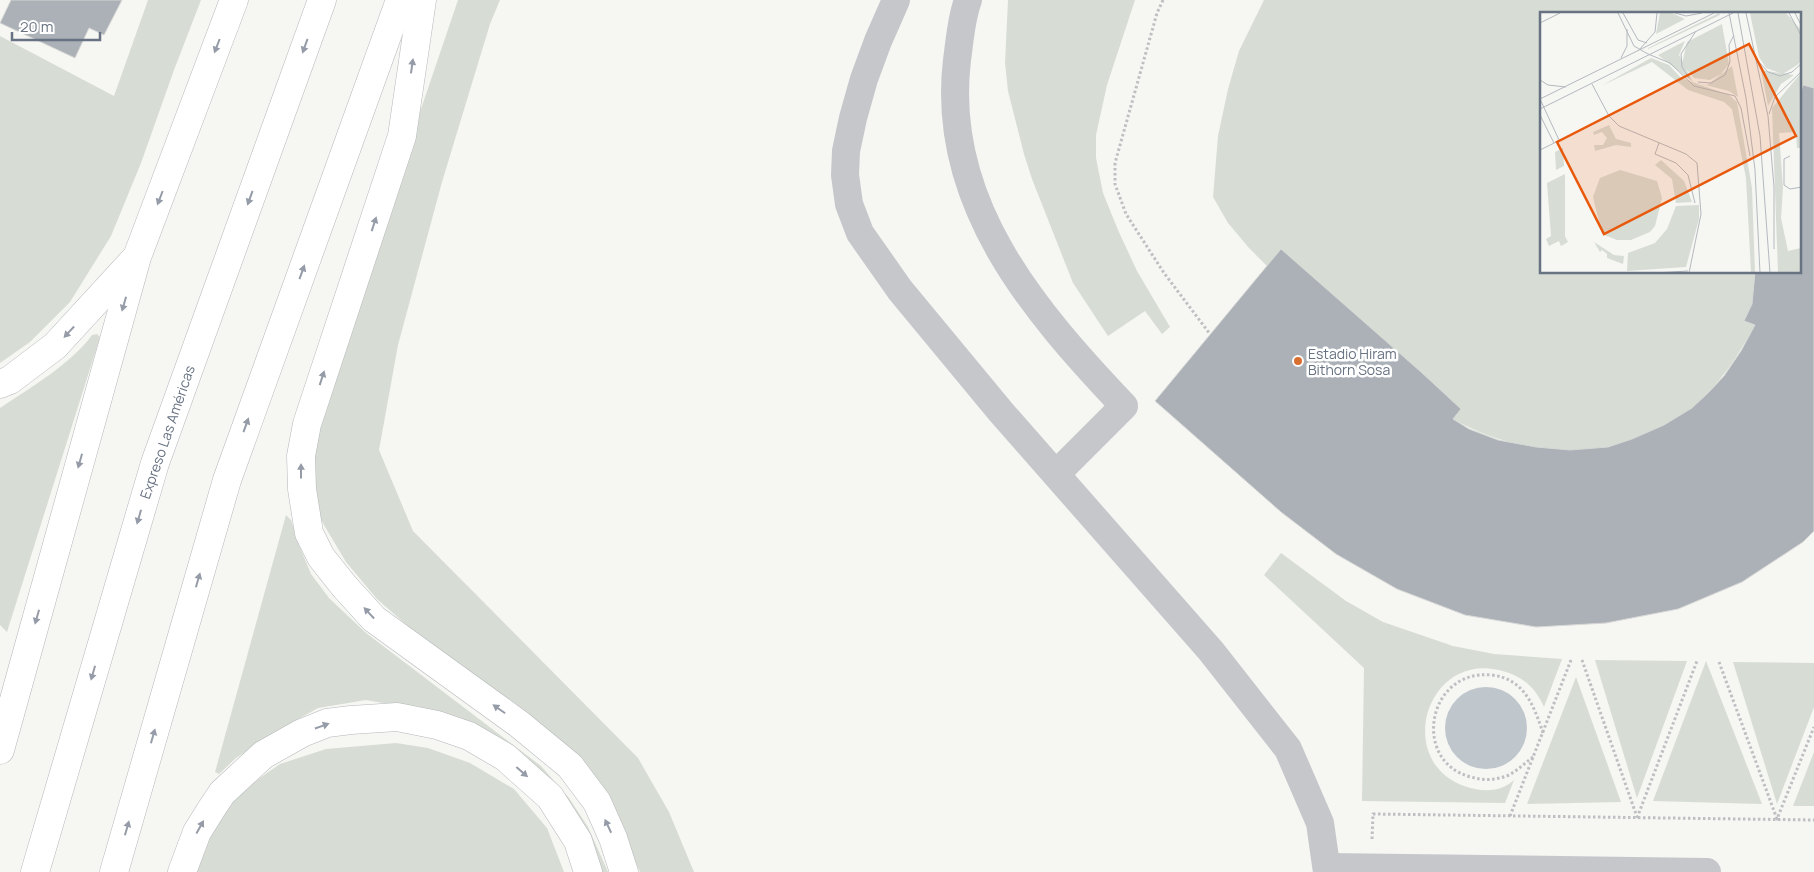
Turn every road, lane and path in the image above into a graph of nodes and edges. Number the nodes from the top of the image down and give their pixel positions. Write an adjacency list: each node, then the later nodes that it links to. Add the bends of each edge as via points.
1 (234, 0): 8 (highway, one-way to 8)
2 (322, 0): 27 (highway, Expreso Las Américas, one-way to 27, via 155,463)
3 (400, 0): 28 (highway, one-way to 3, via 226,480)
4 (422, 0): 31 (highway, one-way to 4, via 614,838 597,802 570,766 519,724 374,619 321,557 309,533 301,456 307,424 402,136)
5 (896, 0): 11 (lane, via 878,41 853,118 846,151 849,204 860,233 894,283)
6 (968, 0): 11 (lane, via 955,74 956,121 966,176 986,226 1033,302 1074,354 1124,406)
7 (1163, 0): 9 (path, via 1115,163 1115,184 1126,214 1164,273)
8 (137, 257): 10 (highway, one-way to 10, via 55,346); 19 (highway, one-way to 19)
9 (1210, 334)
10 (0, 384)
11 (1056, 474): 26 (lane, via 1211,651 1288,749 1320,823)
12 (1571, 660): 18 (path)
13 (1582, 660): 22 (path)
14 (1697, 661): 22 (path)
15 (1719, 662): 23 (path)
16 (0, 699): 19 (highway)
17 (1814, 727): 23 (path)
18 (1543, 733): 20 (path); 20 (path, via 1526,693 1499,676 1475,675 1460,681 1438,704 1434,719 1436,743 1448,764 1461,774 1485,780 1500,778)
19 (2, 741)
20 (1533, 757): 21 (path)
21 (1510, 816): 22 (path); 25 (path, via 1372,814)
22 (1637, 818): 23 (path)
23 (1777, 819): 24 (path)
24 (1814, 820)
25 (1371, 868): 26 (lane); 32 (lane)
26 (1327, 870)
27 (35, 872)
28 (114, 872)
29 (182, 872): 30 (highway, one-way to 30, via 197,832 222,793 263,755 302,733 327,724 397,717 453,730 505,757 550,797 578,841)
30 (588, 872)
31 (624, 872)
32 (1707, 872)

